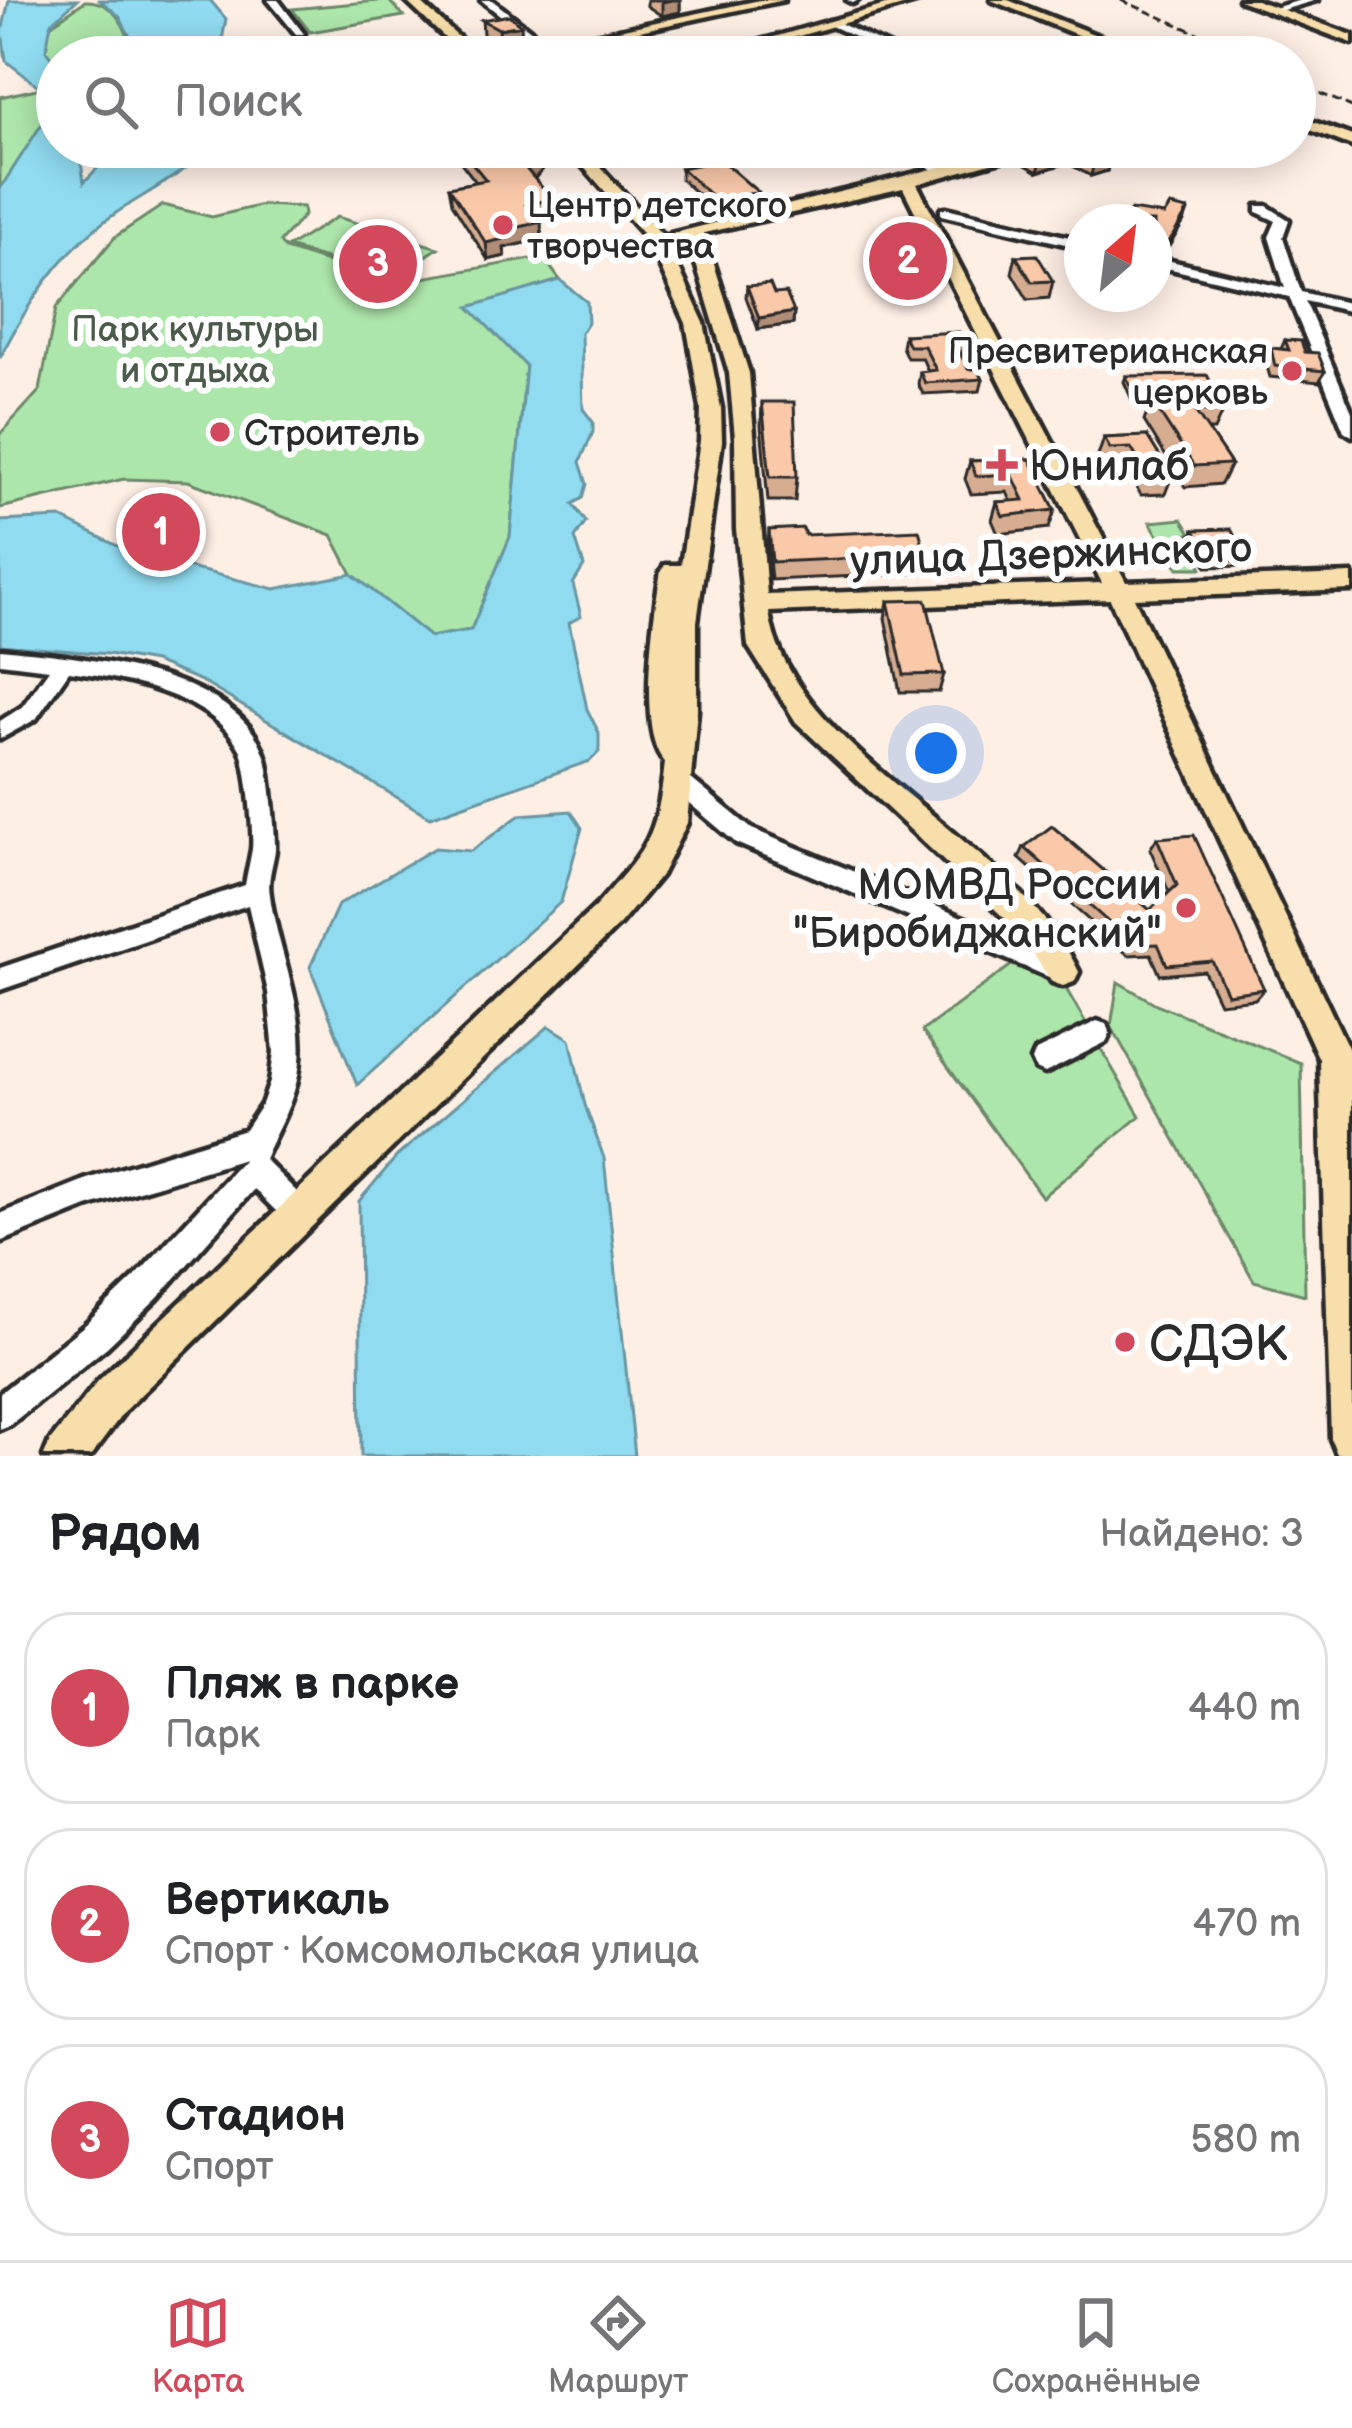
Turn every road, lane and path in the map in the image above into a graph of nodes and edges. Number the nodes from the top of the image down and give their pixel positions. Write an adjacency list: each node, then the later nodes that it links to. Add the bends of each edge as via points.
1 (273, 0): 13 (street)
2 (411, 0): 14 (main road)
3 (486, 0): 15 (street)
4 (681, 0): 11 (main road)
5 (778, 0): 11 (main road)
6 (917, 0): 12 (main road)
7 (997, 0): 19 (main road)
8 (1245, 0): 10 (main road)
9 (1312, 0): 10 (street)
10 (1271, 10): 20 (main road)
11 (706, 16): 16 (main road)
12 (832, 23): 17 (main road); 18 (street)
13 (301, 32)
14 (450, 36)
15 (530, 36)
16 (605, 36)
17 (786, 36)
18 (861, 36)
19 (1090, 36)
20 (1352, 39)
21 (1316, 127): 22 (main road)
22 (1352, 141)
23 (583, 168): 30 (main road)
24 (592, 168): 30 (main road)
25 (960, 168): 26 (main road)
26 (908, 182): 29 (main road); 37 (main road)
27 (1262, 209): 33 (street, via 1282,220 1276,237)
28 (946, 212): 31 (street)
29 (694, 230): 30 (main road); 38 (main road, via 739,374)
30 (650, 237): 42 (main road, via 692,366 695,409 663,710)
31 (1064, 240)
32 (1172, 265): 33 (street)
33 (1293, 294): 34 (street); 35 (street)
34 (1352, 308)
35 (1352, 431)
36 (1352, 582): 37 (main road, улица Дзержинского)
37 (1117, 587): 38 (main road, улица Дзержинского); 48 (main road)
38 (754, 604): 44 (main road, via 761,646 805,715 1028,920)
39 (0, 656): 40 (street)
40 (63, 664): 41 (street, via 28,713); 43 (street, via 142,675 196,695 241,734 260,765 264,841)
41 (0, 731)
42 (677, 780): 44 (street, via 744,836); 50 (main road, via 673,823 609,914)
43 (256, 892): 45 (street); 49 (street, via 287,1009 284,1089)
44 (1063, 972)
45 (0, 979)
46 (1097, 1033): 47 (street)
47 (1045, 1060)
48 (1344, 1062): 53 (main road)
49 (254, 1155): 50 (street); 51 (street, via 87,1193); 52 (street, via 146,1288)
50 (298, 1213): 54 (main road, via 112,1395)
51 (0, 1228)
52 (0, 1413)
53 (1352, 1439)
54 (65, 1456)

